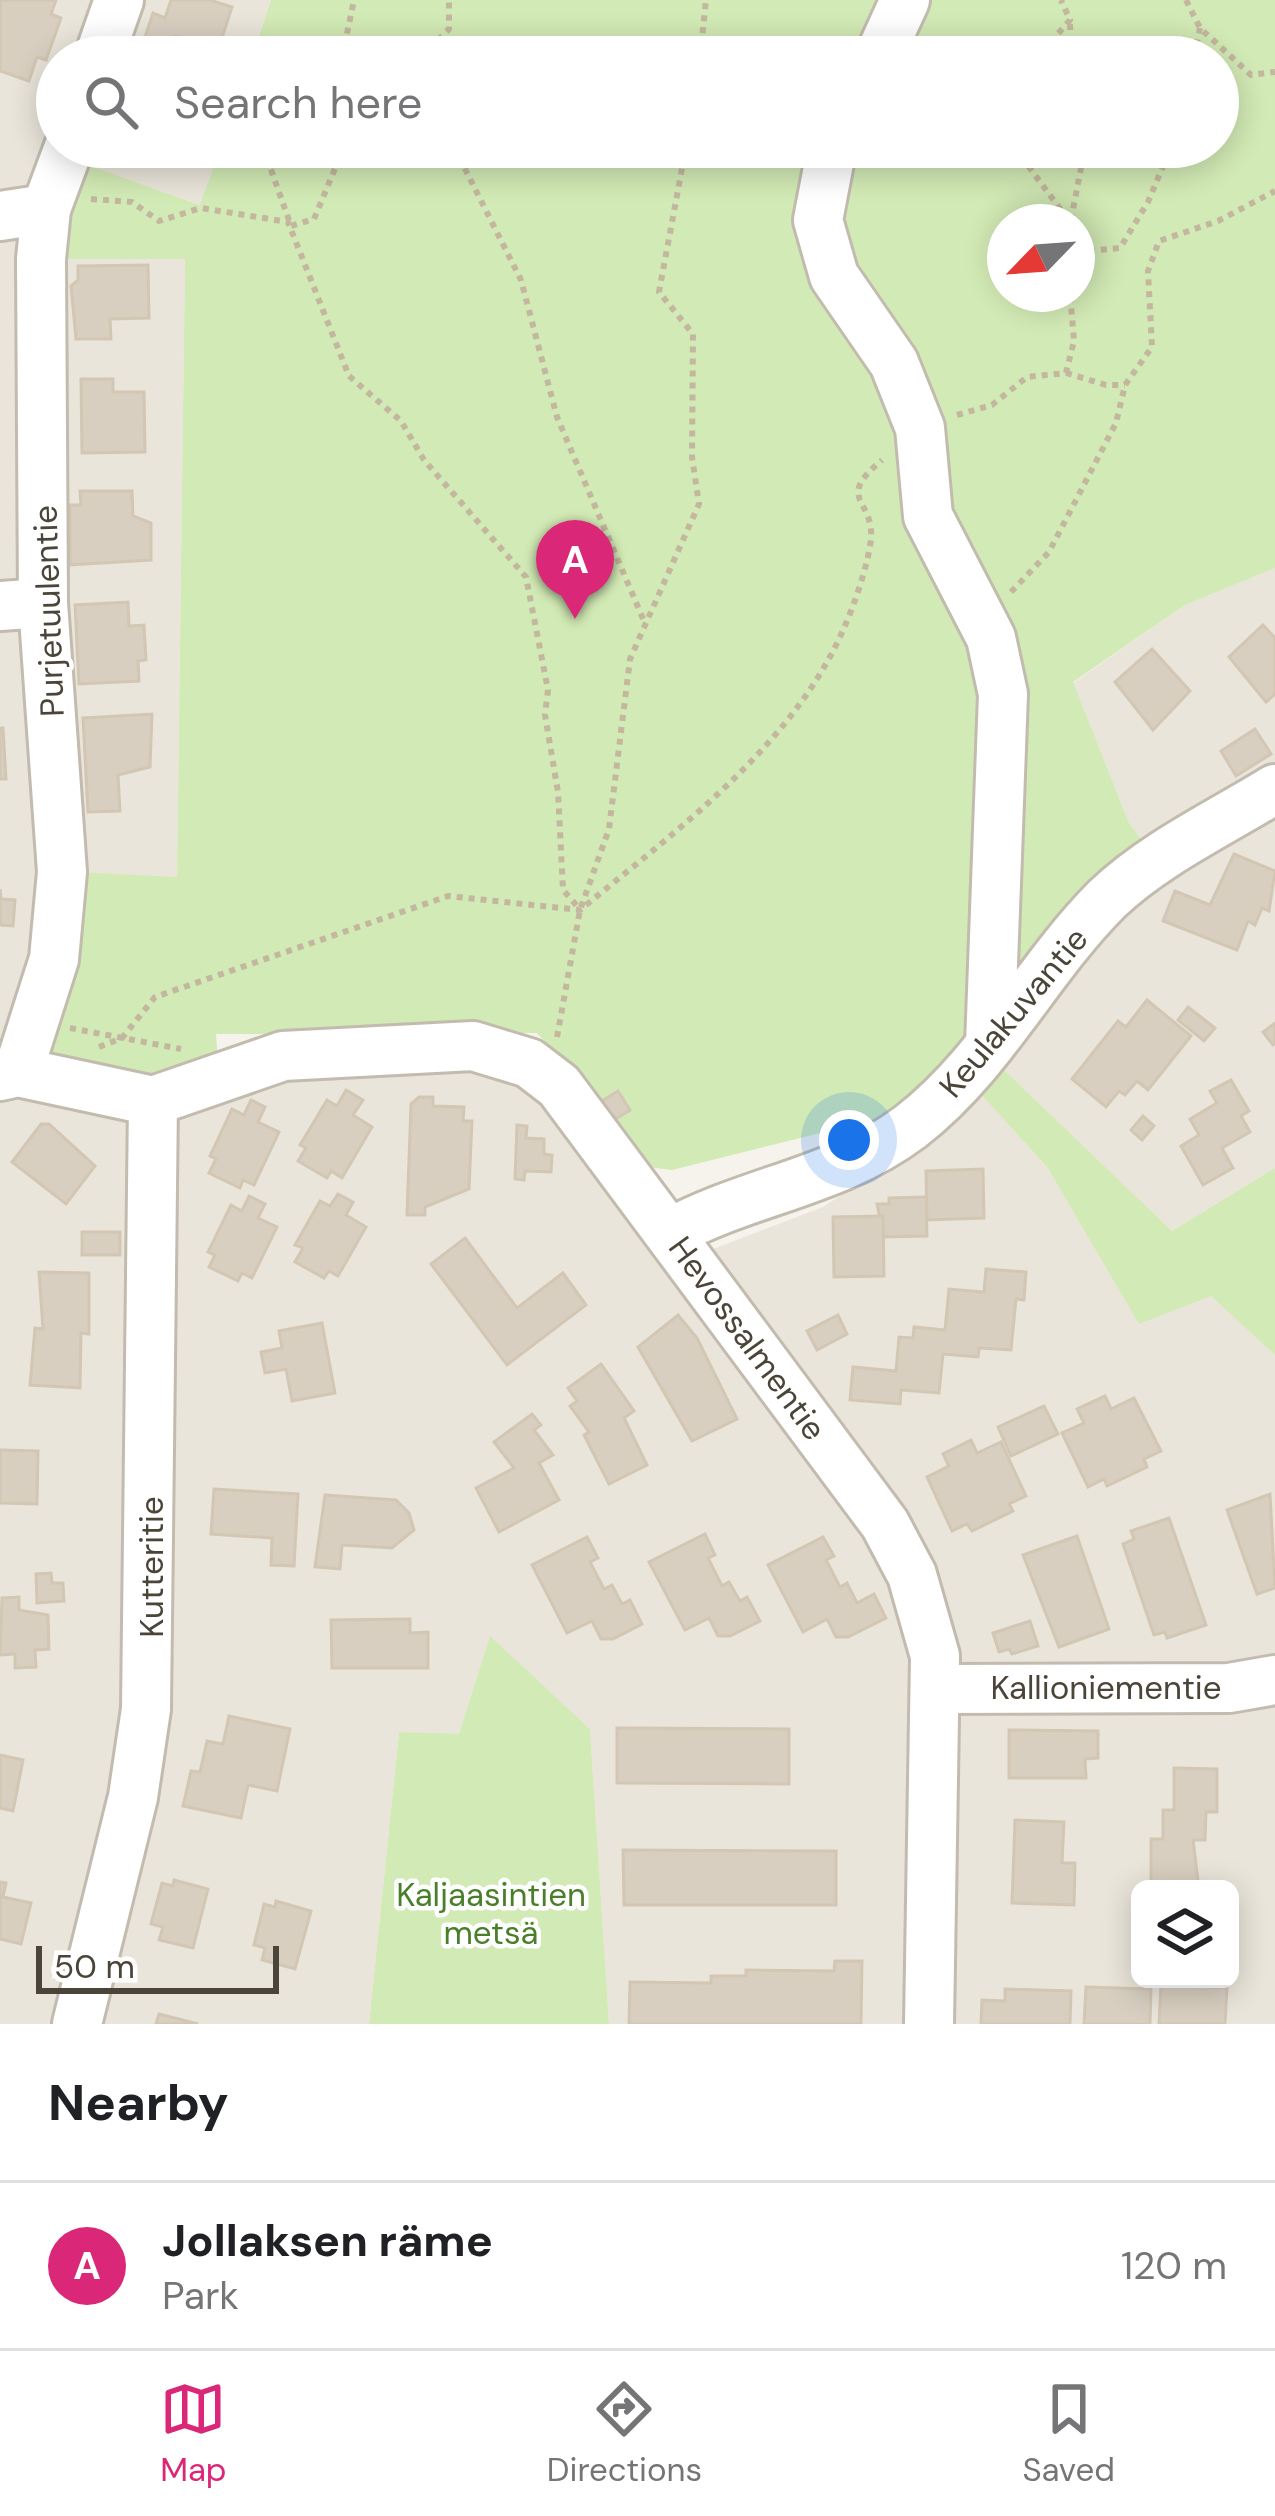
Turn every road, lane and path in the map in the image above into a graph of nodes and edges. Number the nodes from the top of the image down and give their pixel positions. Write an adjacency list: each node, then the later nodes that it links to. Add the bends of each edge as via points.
1 (119, 0): 10 (street)
2 (355, 0): 11 (path)
3 (449, 0): 12 (path)
4 (706, 0): 13 (path)
5 (905, 0): 14 (street)
6 (1060, 0): 8 (path)
7 (1186, 0): 9 (path)
8 (1070, 20): 15 (path); 16 (path)
9 (1200, 28): 17 (path); 18 (path)
10 (107, 36)
11 (347, 36)
12 (443, 36)
13 (702, 36)
14 (888, 36)
15 (1056, 36)
16 (1070, 36)
17 (1198, 36)
18 (1209, 36)
19 (1239, 64): 20 (path, via 1251,75)
20 (1275, 72)
21 (54, 168): 33 (street, Purjetuulentie)
22 (270, 168): 34 (path)
23 (335, 168): 34 (path, via 314,219)
24 (465, 168): 43 (path, via 521,280 557,417)
25 (682, 168): 43 (path, via 659,292 693,334 699,504)
26 (828, 168): 38 (street, via 818,220 834,276)
27 (1030, 168): 31 (path)
28 (1081, 168): 32 (path)
29 (1162, 168): 35 (path, via 1120,248)
30 (1275, 191): 39 (path, via 1159,241 1148,271 1152,347)
31 (1057, 204)
32 (1074, 204)
33 (23, 212): 34 (path, via 118,198 159,220 201,208); 41 (street, Purjetuulentie, via 41,259)
34 (290, 224): 45 (path, via 350,376 401,421 424,460 526,577 548,690 563,890)
35 (1095, 250)
36 (1072, 312): 37 (path)
37 (1066, 373): 38 (path, via 1027,377 992,405 952,417 941,388); 39 (path)
38 (902, 383): 40 (street)
39 (1125, 385): 42 (path, via 1116,423 1049,552)
40 (920, 428): 42 (street, via 928,516); 45 (path, via 861,477 856,496 872,536 844,628 792,715 696,814)
41 (22, 604): 47 (street, Purjetuulentie, via 62,872 54,958)
42 (984, 622): 49 (street, via 1003,694)
43 (645, 623): 45 (path, via 629,659 609,829)
44 (1275, 789): 49 (street, Keulakuvantie, via 1108,899)
45 (580, 910): 46 (path); 48 (path, via 448,896 154,997)
46 (566, 996)
47 (38, 1010): 48 (path, via 64,1027); 51 (street, Purjetuulentie)
48 (122, 1038): 50 (path); 51 (path)
49 (990, 1045): 53 (street, Keulakuvantie, via 931,1110 880,1148)
50 (187, 1050)
51 (23, 1076): 52 (street)
52 (153, 1101): 53 (street, Hevossalmentie, via 283,1056 424,1046 502,1052 559,1087); 56 (street, Kutteritie, via 146,1709 134,1797)
53 (670, 1233): 55 (street, Hevossalmentie, via 885,1524 926,1613)
54 (1275, 1680): 55 (street, Kallioniementie, via 1229,1688)
55 (936, 1689): 57 (street, Hevossalmentie)
56 (77, 2024)
57 (928, 2024)

